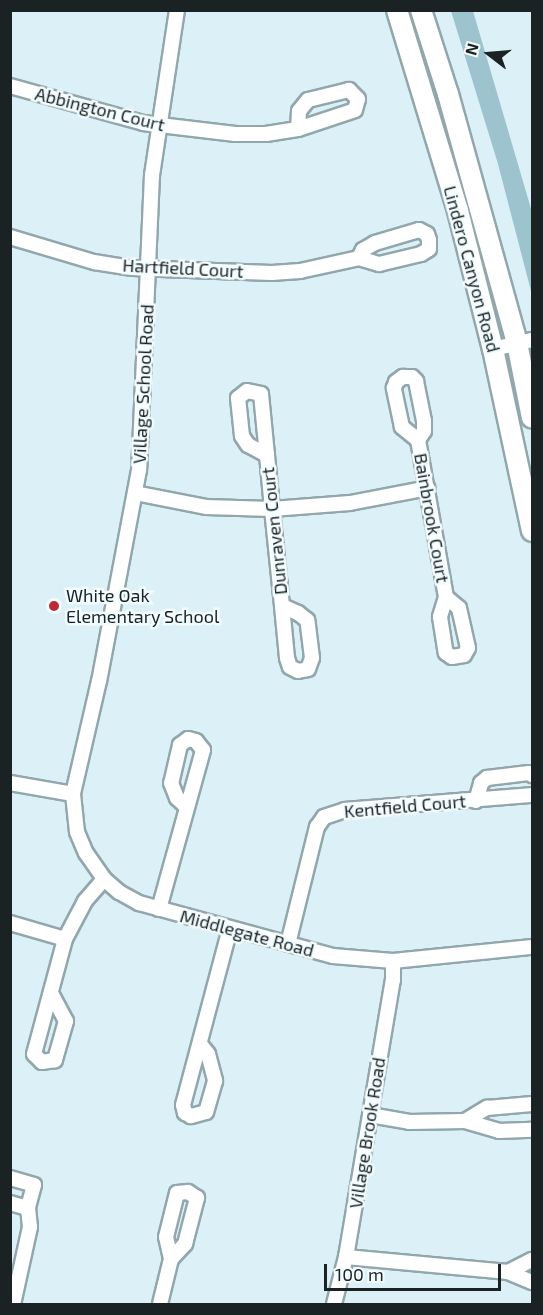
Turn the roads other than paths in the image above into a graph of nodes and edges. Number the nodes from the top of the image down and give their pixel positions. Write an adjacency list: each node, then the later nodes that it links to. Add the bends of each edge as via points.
1 (177, 10): 5 (street, Village School Road)
2 (397, 10): 11 (street, Lindero Canyon Road, via 458,211)
3 (422, 10): 10 (street, Lindero Canyon Road)
4 (10, 86): 5 (street, Abbington Court)
5 (158, 126): 6 (street, Abbington Court, via 235,134); 9 (street, Village School Road)
6 (298, 129)
7 (10, 237): 9 (street, Hartfield Court, via 94,262)
8 (359, 258): 9 (street, Hartfield Court, via 272,273)
9 (149, 268): 16 (street, Village School Road)
10 (525, 341): 11 (street); 12 (street, Lindero Canyon Road)
11 (493, 349): 18 (street, Lindero Canyon Road)
12 (532, 418)
13 (418, 440): 15 (street, Bainbrook Court)
14 (267, 455): 17 (street, Dunraven Court)
15 (428, 488): 17 (street, via 350,503); 19 (street, Bainbrook Court)
16 (135, 493): 17 (street, via 206,507); 21 (street, Village School Road)
17 (272, 508): 20 (street, Dunraven Court)
18 (532, 531)
19 (446, 597)
20 (282, 606)
21 (83, 753): 24 (street, Middlegate Road)
22 (532, 775): 26 (street, Kentfield Court, via 487,778)
23 (10, 783): 24 (street)
24 (73, 794): 28 (street, Middlegate Road, via 77,832)
25 (532, 795): 26 (street, Kentfield Court)
26 (476, 801): 33 (street, Kentfield Court, via 345,810 324,817 317,827)
27 (187, 807): 29 (street)
28 (104, 879): 29 (street, Middlegate Road, via 119,892); 32 (street, via 85,901)
29 (159, 909): 31 (street, Middlegate Road)
30 (10, 923): 32 (street)
31 (230, 928): 33 (street, Middlegate Road); 37 (street)
32 (65, 939): 36 (street)
33 (288, 944): 35 (street, Middlegate Road, via 333,956)
34 (532, 947): 35 (street, Middlegate Road)
35 (393, 961): 39 (street, Village Brook Road)
36 (51, 993)
37 (200, 1044)
38 (532, 1104): 40 (street, via 487,1108)
39 (370, 1115): 40 (street, via 433,1123); 45 (street, Village Brook Road)
40 (465, 1121): 41 (street, via 499,1131)
41 (532, 1130)
42 (10, 1178): 44 (street, via 34,1185)
43 (10, 1203): 44 (street)
44 (28, 1208): 50 (street, via 30,1227)
45 (346, 1257): 48 (street); 52 (street, Village Brook Road)
46 (171, 1259): 51 (street)
47 (532, 1260): 48 (street)
48 (508, 1272): 49 (street)
49 (532, 1282)
50 (13, 1305)
51 (160, 1305)
52 (334, 1305)

